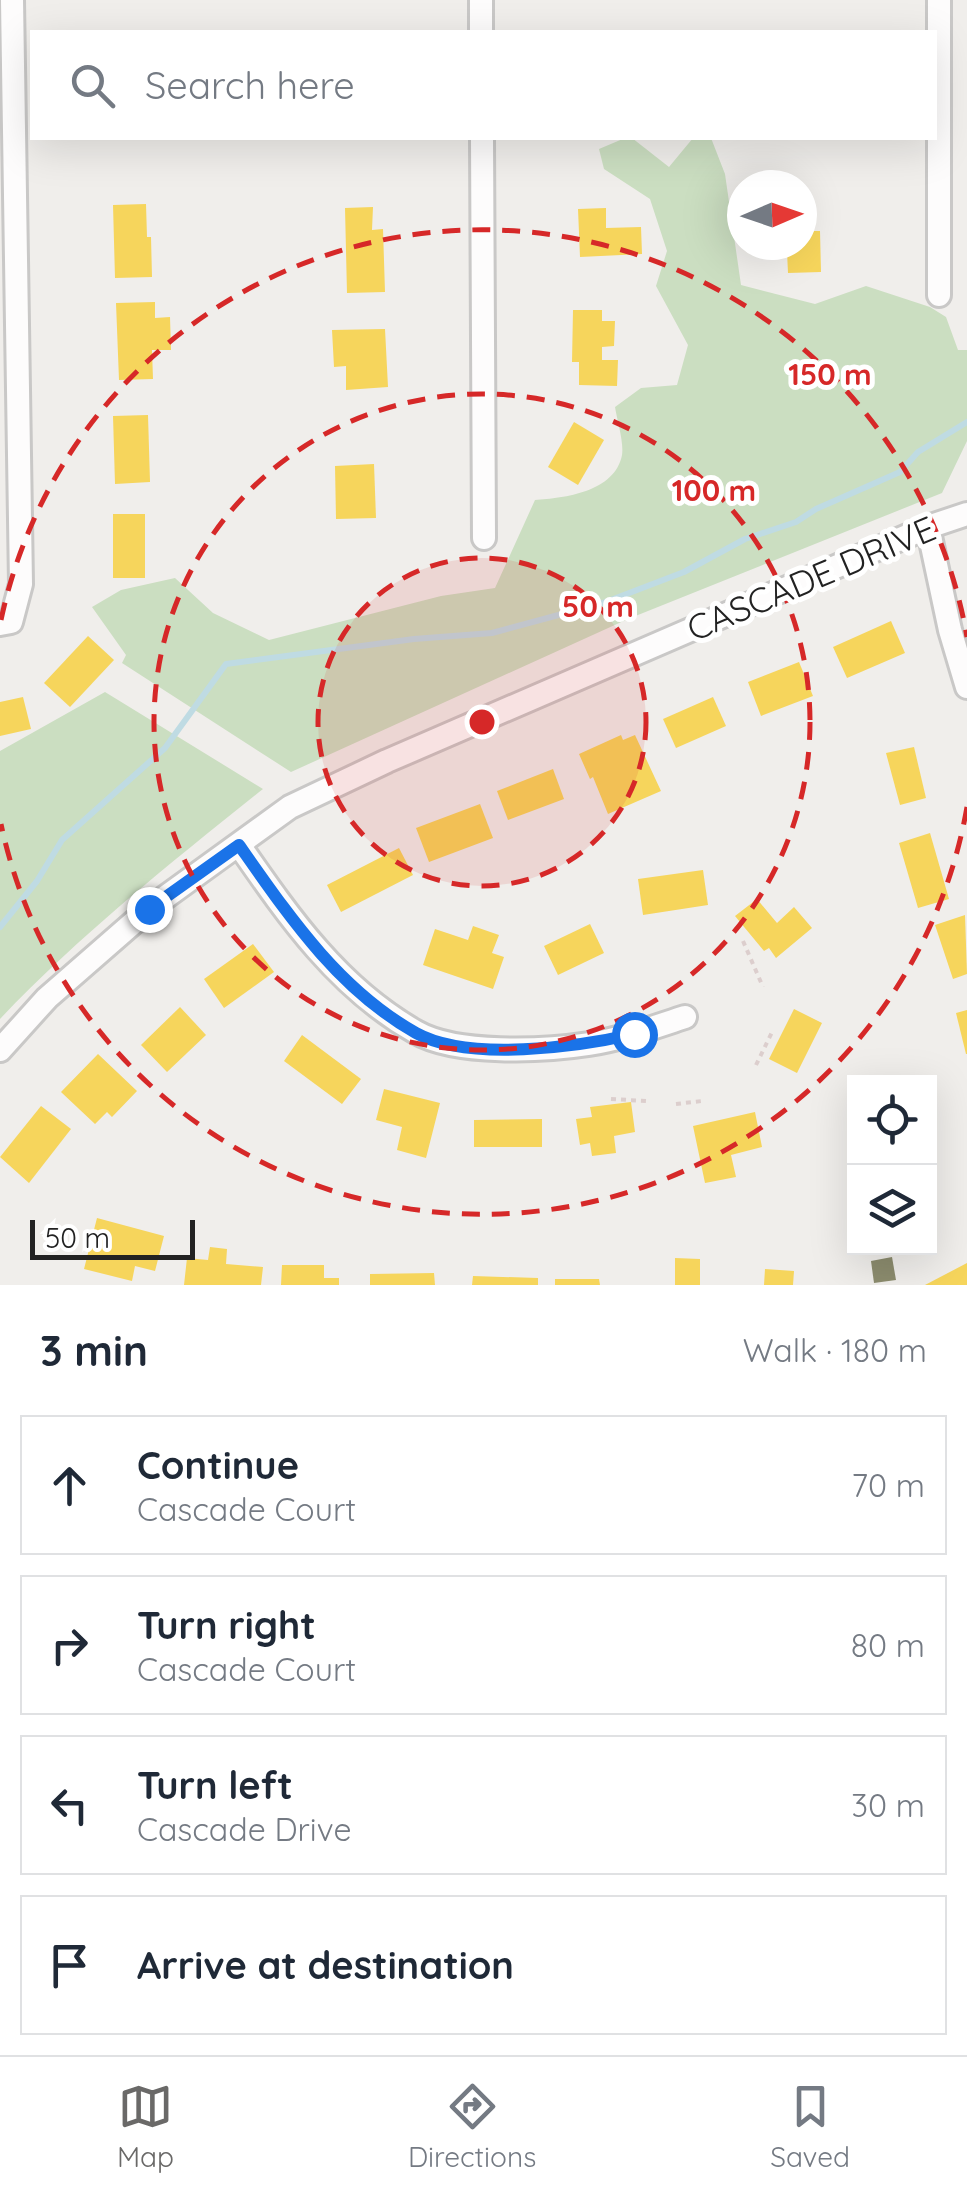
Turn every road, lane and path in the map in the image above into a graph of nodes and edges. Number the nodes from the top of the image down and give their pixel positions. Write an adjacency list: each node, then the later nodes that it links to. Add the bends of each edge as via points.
1 (12, 0): 10 (street, via 20,584)
2 (481, 0): 4 (street)
3 (940, 0): 6 (street)
4 (482, 30)
5 (482, 140): 9 (street)
6 (939, 294)
7 (967, 514): 8 (street, CASCADE DRIVE)
8 (928, 526): 11 (street); 12 (street, CASCADE DRIVE, via 387,761 290,807)
9 (484, 538)
10 (5, 623)
11 (967, 687)
12 (239, 845): 15 (street, via 316,951 354,989 418,1034 468,1047 589,1044); 17 (street, CASCADE DRIVE, via 149,909)
13 (743, 942): 14 (path)
14 (763, 988)
15 (685, 1016)
16 (773, 1030): 18 (path)
17 (0, 1050)
18 (756, 1065)
19 (612, 1099): 20 (path)
20 (646, 1101)
21 (702, 1102): 22 (path)
22 (676, 1104)

